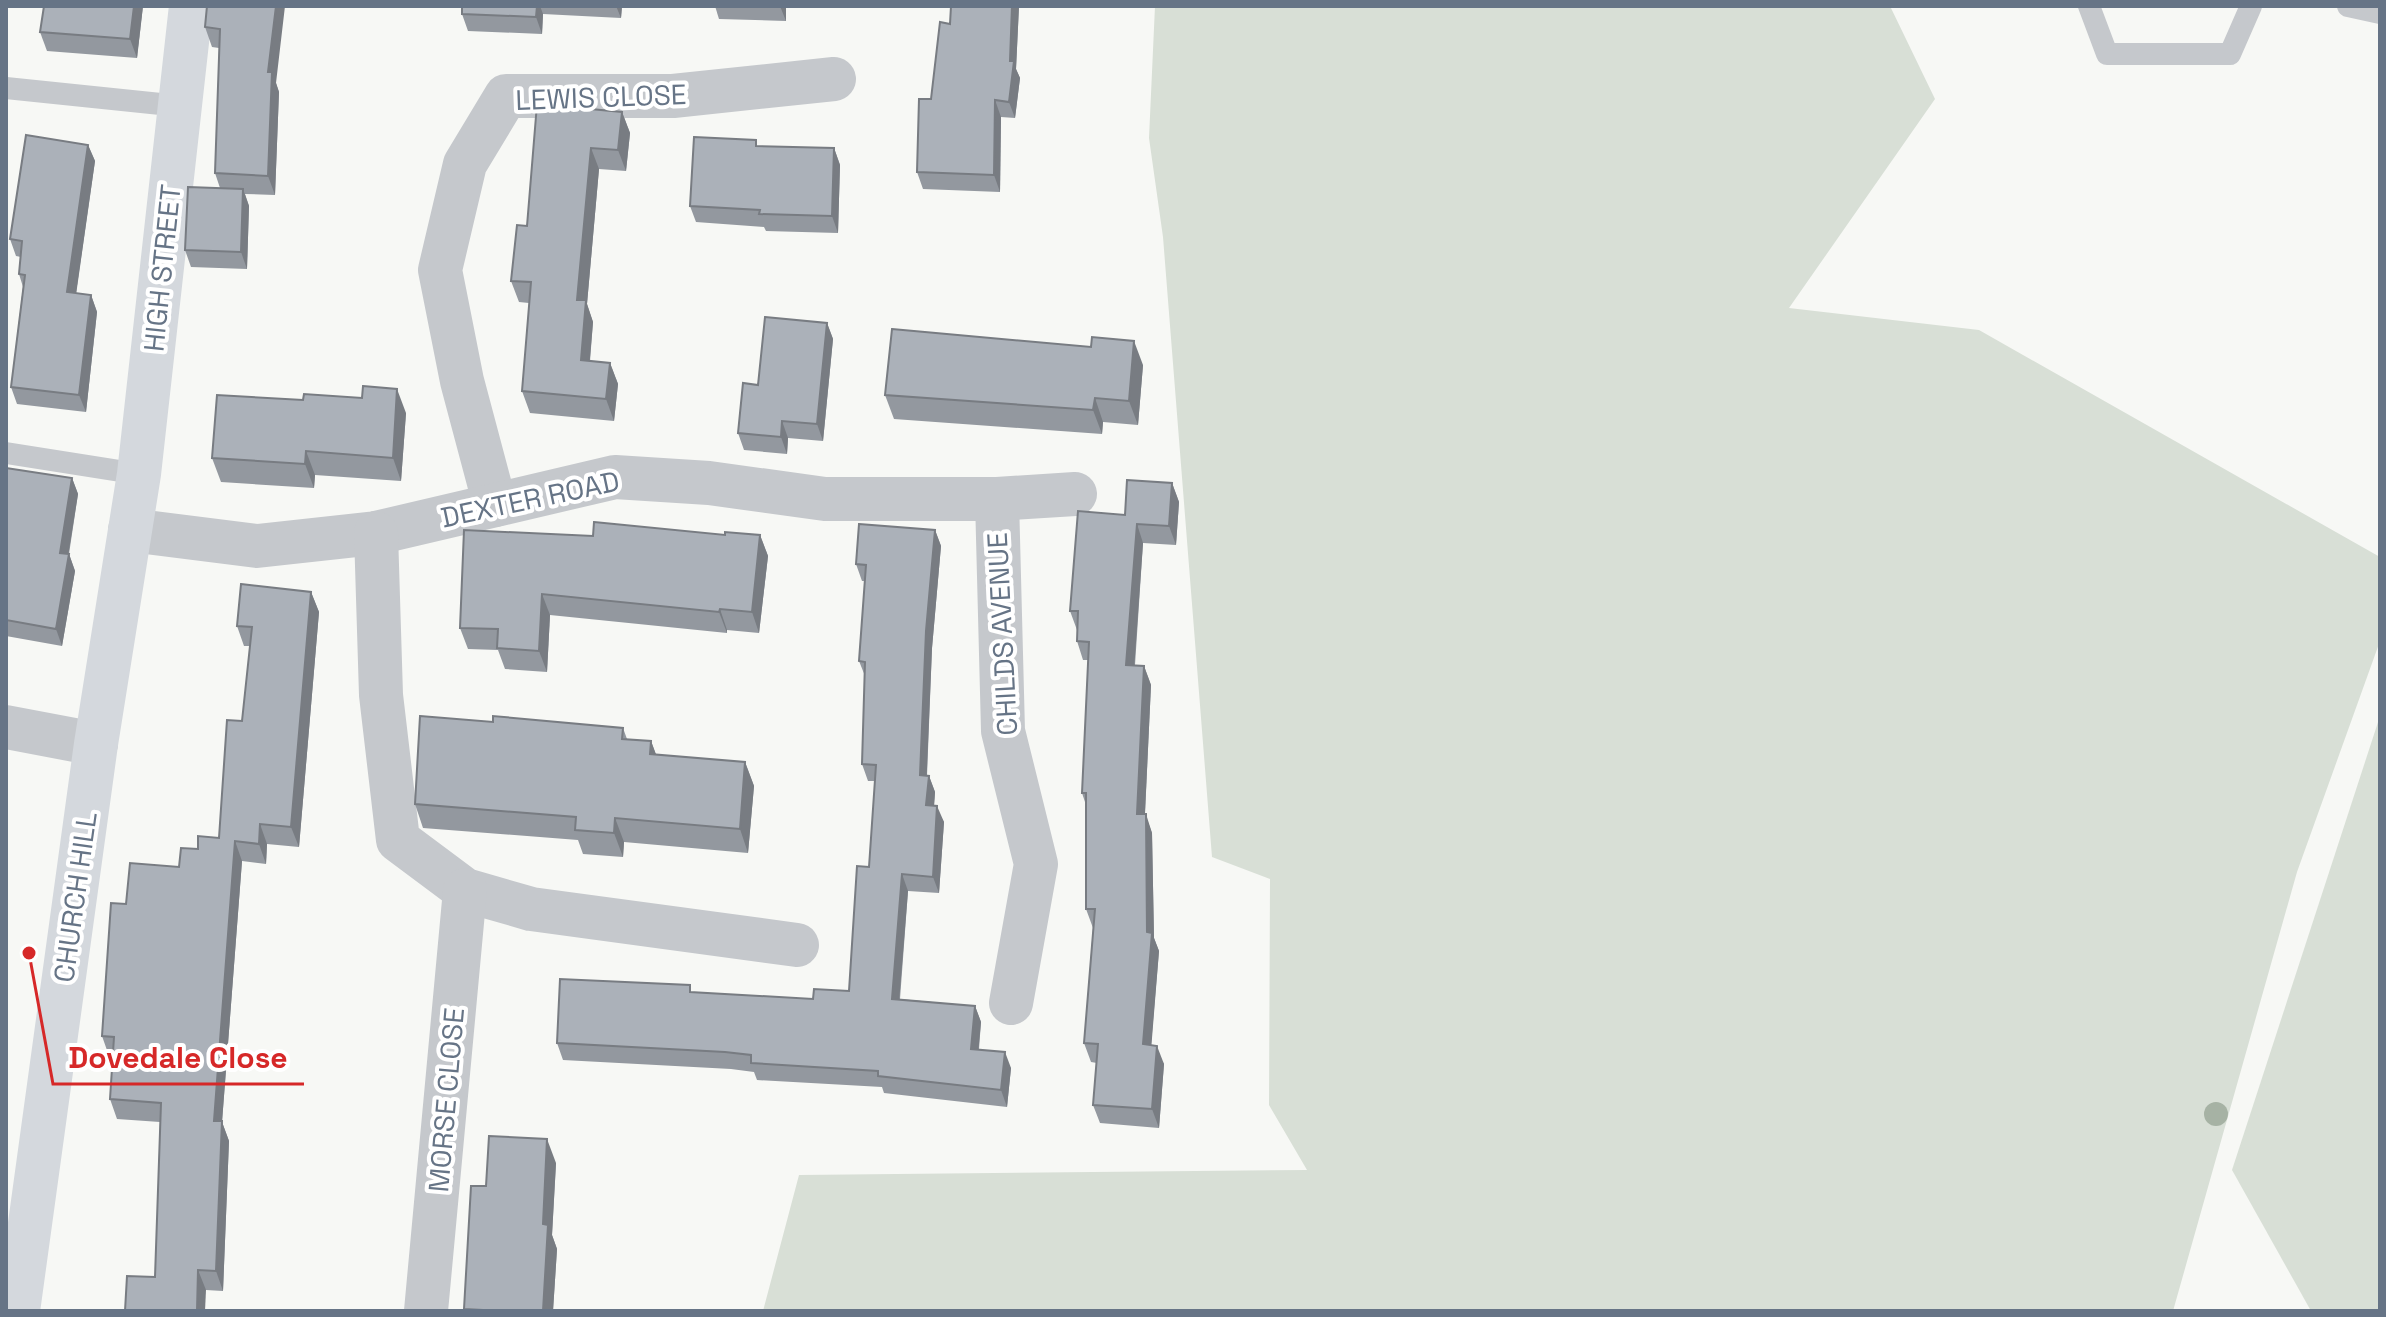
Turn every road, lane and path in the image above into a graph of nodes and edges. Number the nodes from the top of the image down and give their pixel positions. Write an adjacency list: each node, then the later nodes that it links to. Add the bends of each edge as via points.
1 (191, 6): 8 (street, HIGH STREET)
2 (2089, 6): 3 (lane, via 2107,54 2230,54)
3 (2251, 6)
4 (2348, 6): 5 (lane)
5 (2380, 13)
6 (834, 79): 13 (street, LEWIS CLOSE, via 673,96 506,96 465,164 440,270)
7 (6, 88): 8 (lane)
8 (180, 106): 10 (street, HIGH STREET)
9 (6, 453): 10 (lane)
10 (139, 474): 14 (street, HIGH STREET)
11 (1075, 494): 12 (street, DEXTER ROAD)
12 (997, 499): 13 (street, DEXTER ROAD, via 825,499 615,477); 20 (street, CHILDS AVENUE, via 1003,731 1036,864)
13 (495, 505): 15 (street, DEXTER ROAD)
14 (130, 530): 15 (street, DEXTER ROAD, via 257,546); 17 (street, CHURCH HILL)
15 (376, 533): 18 (street, via 381,695 398,840)
16 (6, 727): 17 (street)
17 (96, 744): 21 (street, CHURCH HILL)
18 (465, 890): 19 (street, via 531,909); 22 (street, MORSE CLOSE)
19 (797, 945)
20 (1011, 1003)
21 (18, 1311)
22 (426, 1311)

